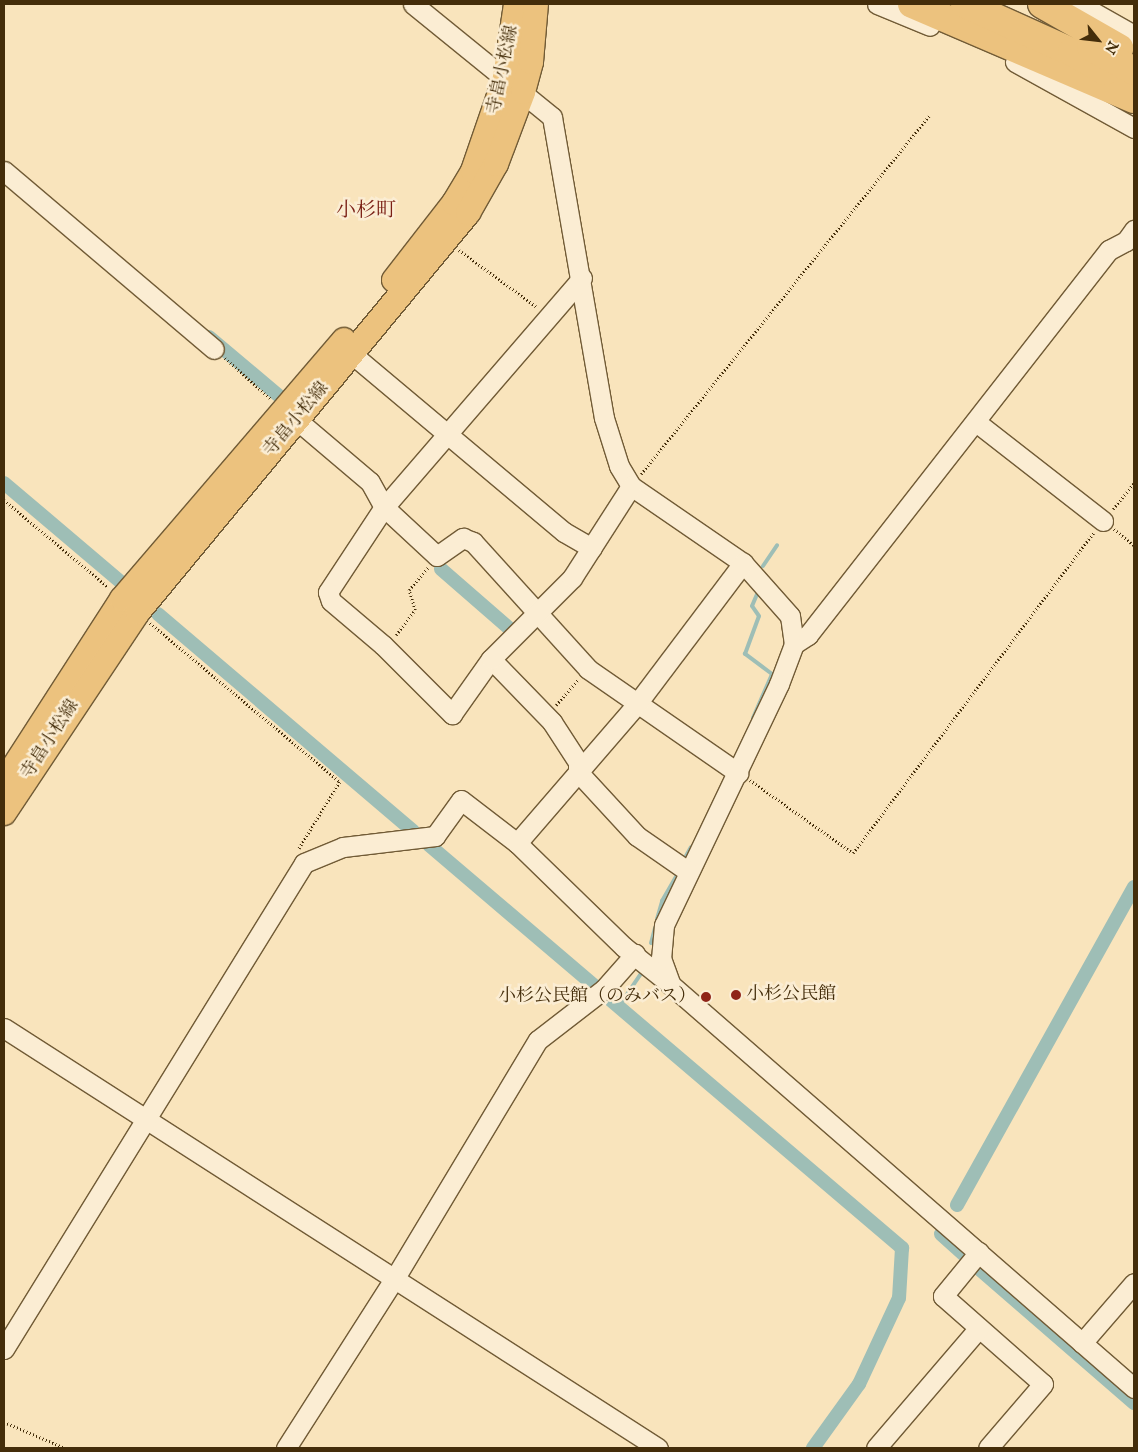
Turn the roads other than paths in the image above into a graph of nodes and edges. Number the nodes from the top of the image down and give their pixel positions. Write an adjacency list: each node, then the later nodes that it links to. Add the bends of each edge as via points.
1 (413, 4): 12 (street)
2 (516, 4): 12 (main road, 寺畠小松線)
3 (536, 4): 14 (main road, 寺畠小松線, via 531,62)
4 (877, 4): 16 (street, via 1025,65)
5 (912, 4): 15 (highway)
6 (965, 4): 13 (highway, via 1072,52)
7 (1002, 4): 11 (highway)
8 (1065, 6): 9 (street); 10 (highway)
9 (1134, 35)
10 (1134, 57)
11 (1134, 71)
12 (505, 78): 14 (street); 22 (main road, 寺畠小松線, via 486,140 454,203)
13 (1134, 88)
14 (523, 92): 19 (street, via 552,117); 21 (main road, 寺畠小松線, via 483,190 447,242)
15 (1134, 99)
16 (1134, 128)
17 (4, 171): 20 (street)
18 (1134, 230): 23 (street, via 1126,240 1109,250)
19 (582, 278): 24 (street); 25 (street, via 604,418 619,466)
20 (214, 348)
21 (353, 355): 22 (main road, 寺畠小松線); 24 (street)
22 (291, 415): 26 (street, via 370,482); 30 (main road, 寺畠小松線)
23 (976, 422): 27 (street); 32 (street, via 808,634)
24 (446, 431): 26 (street, via 442,443); 28 (street, via 564,532)
25 (631, 486): 28 (street); 29 (street)
26 (384, 507): 31 (street, via 437,556 463,538 473,542); 33 (street, via 328,592 331,601 452,714)
27 (1103, 521)
28 (592, 548): 31 (street, via 572,578)
29 (743, 563): 32 (street, via 790,616); 34 (street)
30 (130, 606): 37 (main road, 寺畠小松線); 38 (main road, 寺畠小松線)
31 (539, 614): 33 (street); 34 (street, via 588,669)
32 (794, 644): 36 (street)
33 (492, 660): 35 (street, via 546,717 578,762)
34 (636, 704): 35 (street); 36 (street)
35 (578, 772): 39 (street); 40 (street, via 637,836)
36 (738, 773): 40 (street)
37 (4, 782)
38 (4, 813)
39 (517, 842): 41 (street); 44 (street, via 461,800 435,836 343,847 304,863)
40 (689, 872): 42 (street, via 664,925 661,958)
41 (635, 954): 42 (street); 46 (street, via 604,989 538,1040)
42 (671, 985): 45 (street)
43 (4, 1028): 44 (street)
44 (147, 1123): 46 (street); 50 (street)
45 (979, 1252): 48 (street, via 943,1296); 49 (street)
46 (393, 1281): 52 (street); 53 (street)
47 (1134, 1283): 49 (street)
48 (979, 1328): 54 (street); 55 (street, via 1043,1384)
49 (1082, 1343): 51 (street)
50 (4, 1349)
51 (1134, 1388)
52 (286, 1448)
53 (658, 1448)
54 (876, 1448)
55 (988, 1448)

